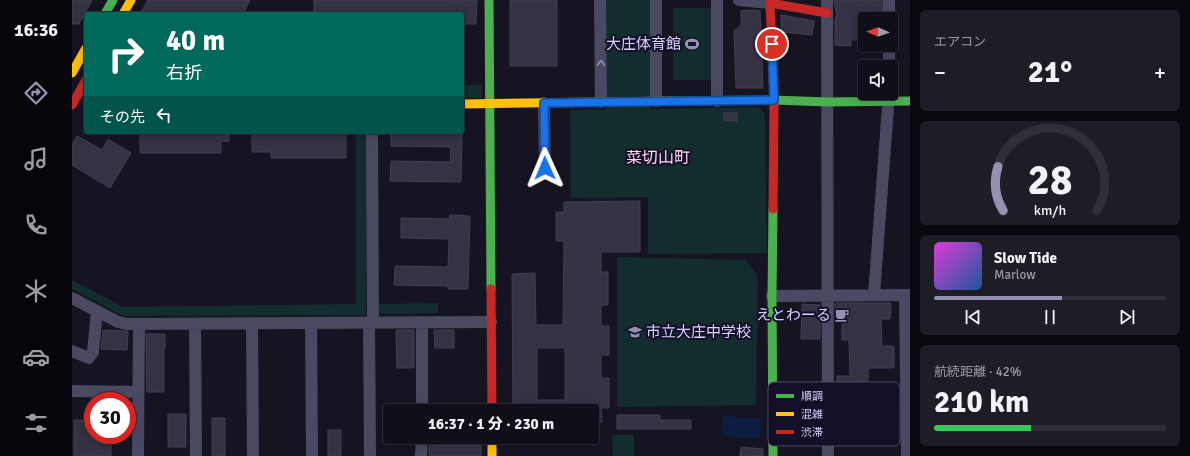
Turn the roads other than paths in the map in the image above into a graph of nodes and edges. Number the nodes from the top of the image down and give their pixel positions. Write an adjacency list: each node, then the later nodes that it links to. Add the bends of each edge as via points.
1 (113, 0): 11 (main road)
2 (131, 0): 12 (main road)
3 (489, 0): 30 (main road)
4 (600, 0): 25 (street, one-way to 4)
5 (656, 0): 22 (street)
6 (717, 0): 23 (street)
7 (739, 0): 10 (street)
8 (827, 0): 14 (street)
9 (889, 0): 13 (street)
10 (770, 1): 14 (main road); 19 (main road)
11 (106, 12)
12 (124, 12)
13 (889, 12)
14 (827, 13): 26 (street)
15 (84, 52): 16 (main road)
16 (72, 73)
17 (84, 83): 28 (main road)
18 (898, 99): 24 (main road)
19 (774, 100): 23 (main road); 26 (main road); 36 (main road)
20 (858, 100): 26 (main road)
21 (889, 100): 34 (street)
22 (656, 101): 23 (main road); 25 (main road)
23 (717, 101)
24 (910, 101)
25 (601, 102): 27 (main road)
26 (827, 102): 33 (street)
27 (544, 103): 30 (main road); 32 (street)
28 (72, 104)
29 (464, 104): 30 (main road)
30 (490, 104): 39 (main road)
31 (372, 134): 41 (street)
32 (545, 168)
33 (827, 295): 34 (street); 36 (street); 48 (street)
34 (874, 295): 35 (street)
35 (907, 295): 51 (street)
36 (772, 296): 47 (main road)
37 (72, 298): 38 (street)
38 (96, 311): 43 (street, via 118,322); 46 (street, via 93,352 89,358)
39 (491, 322): 42 (street); 53 (main road)
40 (311, 323): 41 (street); 45 (street); 61 (street)
41 (371, 323): 42 (street); 62 (street)
42 (422, 323): 52 (street)
43 (139, 324): 44 (street); 50 (street)
44 (195, 324): 45 (street); 59 (street)
45 (252, 324): 60 (street)
46 (72, 351)
47 (773, 382)
48 (828, 382)
49 (72, 392): 50 (street)
50 (138, 392): 58 (street)
51 (908, 399): 67 (street)
52 (422, 404)
53 (492, 404)
54 (422, 444): 63 (street)
55 (492, 444): 64 (main road)
56 (773, 446): 65 (main road)
57 (828, 446): 66 (street)
58 (138, 456)
59 (196, 456)
60 (254, 456)
61 (312, 456)
62 (370, 456)
63 (422, 456)
64 (492, 456)
65 (773, 456)
66 (828, 456)
67 (906, 456)

